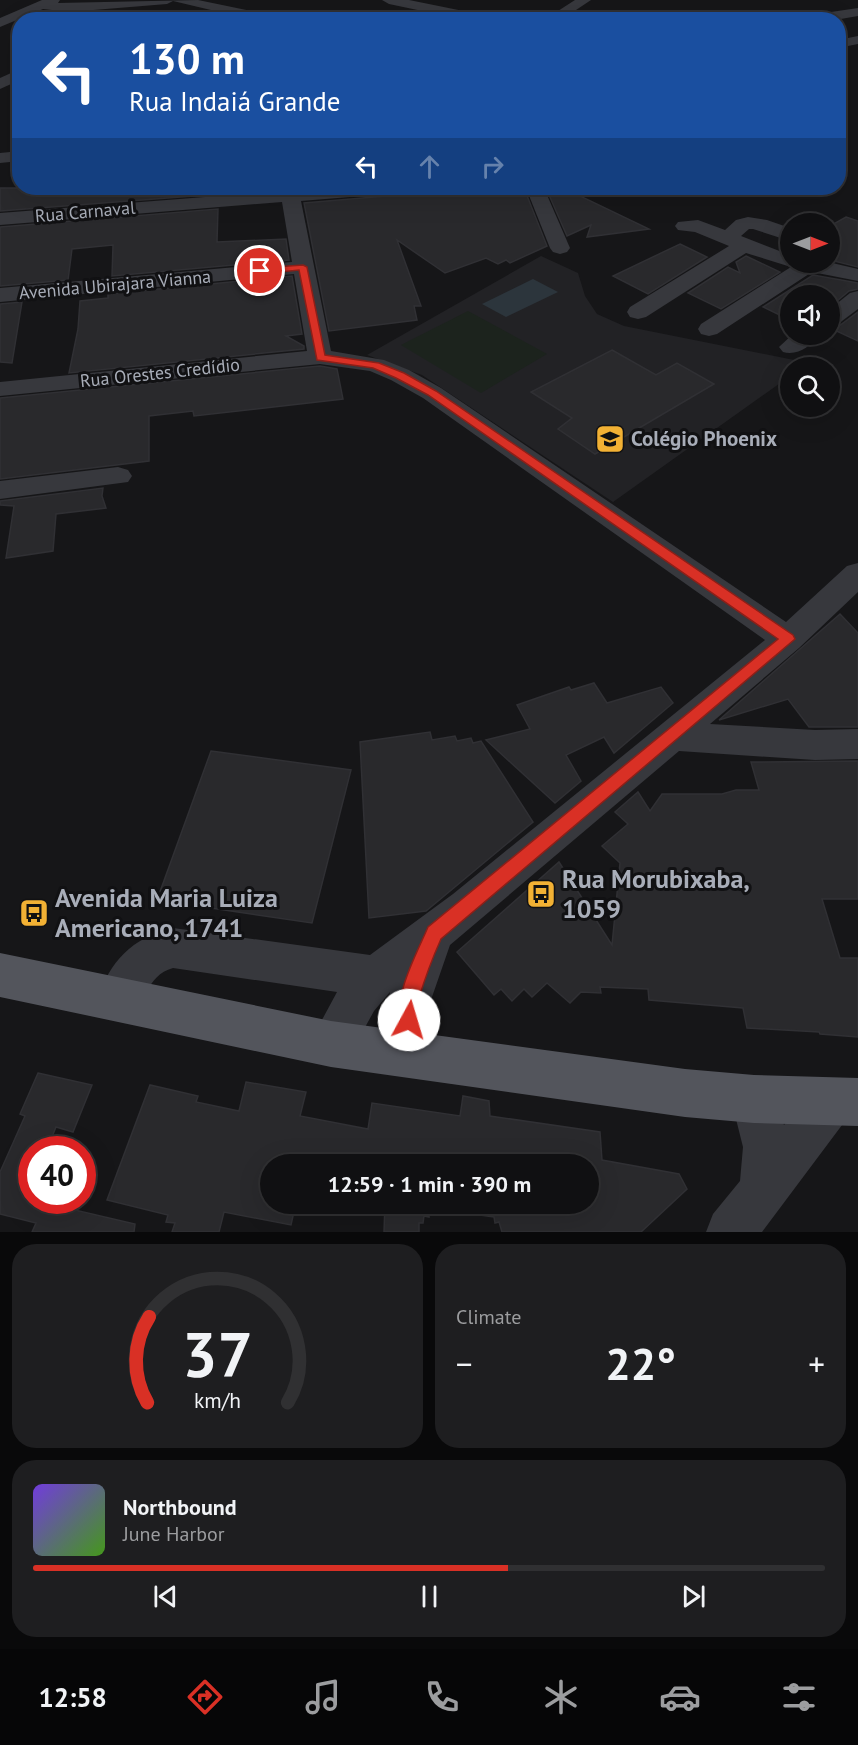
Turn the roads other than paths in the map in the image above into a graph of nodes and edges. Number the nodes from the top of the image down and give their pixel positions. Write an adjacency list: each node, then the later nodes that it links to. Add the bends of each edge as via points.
1 (166, 0): 6 (street)
2 (179, 0): 9 (street)
3 (389, 0): 10 (street)
4 (584, 0): 11 (street)
5 (48, 2): 6 (street); 7 (street)
6 (69, 8): 8 (street)
7 (29, 12)
8 (61, 12)
9 (237, 12)
10 (448, 12)
11 (564, 12)
12 (249, 195): 15 (street, Rua Carnaval)
13 (291, 195): 23 (street)
14 (538, 195): 19 (street)
15 (0, 219)
16 (685, 226): 18 (street, via 698,226)
17 (780, 231): 18 (street, via 747,223)
18 (737, 242): 21 (street); 29 (street)
19 (560, 248)
20 (840, 256): 22 (street)
21 (780, 257)
22 (858, 264)
23 (303, 267): 27 (street, Avenida Ubirajara Vianna); 32 (street)
24 (840, 271): 26 (street)
25 (784, 273): 31 (street)
26 (858, 275)
27 (0, 295)
28 (858, 298): 30 (street)
29 (638, 312)
30 (840, 312)
31 (709, 329)
32 (320, 357): 33 (street, Rua Orestes Credídio); 37 (street, Rua Orestes Credídio, via 375,365 432,393)
33 (0, 389)
34 (118, 476): 35 (street)
35 (0, 490)
36 (858, 574): 37 (street)
37 (788, 639): 38 (street)
38 (671, 736): 39 (street); 40 (street)
39 (858, 744)
40 (434, 933): 42 (street); 45 (street, via 409,1003)
41 (0, 975): 43 (main road)
42 (376, 977): 43 (street, via 173,948 145,958); 44 (street, via 359,996)
43 (117, 1000): 44 (main road)
44 (331, 1044): 45 (main road)
45 (416, 1056): 46 (main road)
46 (754, 1099): 47 (main road); 48 (street, via 767,1147)
47 (845, 1102): 48 (street)
48 (763, 1190): 49 (street)
49 (732, 1232)

